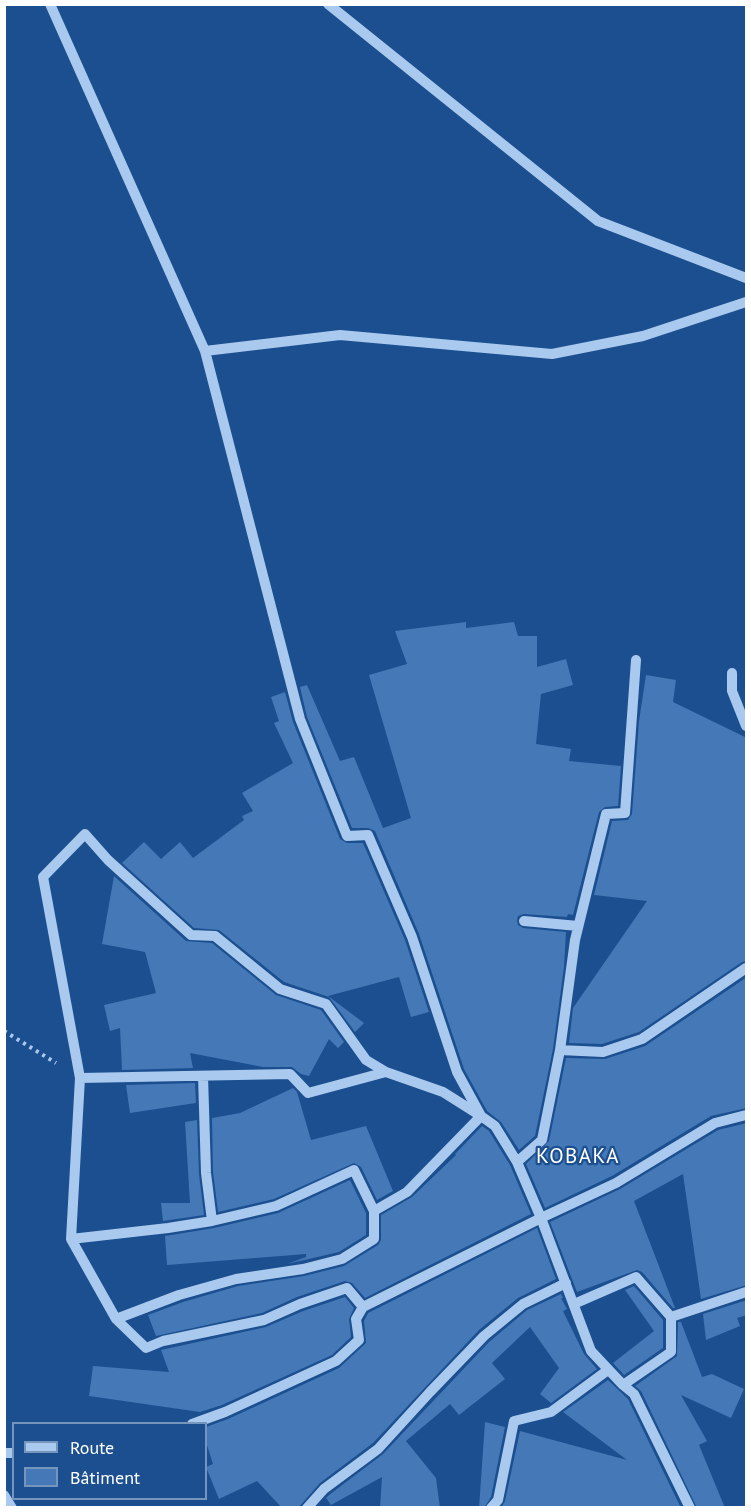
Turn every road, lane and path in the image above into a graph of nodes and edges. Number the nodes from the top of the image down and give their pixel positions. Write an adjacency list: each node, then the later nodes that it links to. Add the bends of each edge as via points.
1 (50, 4): 5 (street)
2 (328, 4): 3 (street, via 598,221)
3 (747, 278)
4 (747, 302): 5 (street, via 643,336 552,354 340,335)
5 (205, 351): 18 (street, via 300,718 347,836 368,835 412,937 457,1072)
6 (636, 660): 10 (street, via 625,813 606,814)
7 (732, 673): 8 (street, via 732,691)
8 (747, 726)
9 (524, 921): 10 (street)
10 (578, 926): 13 (street)
11 (747, 968): 13 (street, via 642,1039 603,1052)
12 (4, 1031): 16 (path)
13 (560, 1050): 19 (street, via 542,1140)
14 (386, 1072): 15 (street, via 308,1092 290,1074); 16 (street, via 366,1060 326,1004 280,989 215,936 190,934 108,861 85,834 43,877); 18 (street, via 443,1092)
15 (203, 1076): 16 (street); 22 (street, via 206,1173)
16 (80, 1078): 23 (street)
17 (747, 1115): 21 (street, via 715,1124 616,1183)
18 (480, 1116): 19 (street, via 495,1126); 20 (street, via 407,1191)
19 (517, 1162): 21 (street)
20 (374, 1211): 22 (street, via 354,1170 276,1206); 29 (street, via 374,1239 342,1259 236,1279)
21 (541, 1218): 24 (street); 27 (street)
22 (212, 1221): 23 (street)
23 (71, 1239): 29 (street)
24 (566, 1283): 26 (street); 35 (street, via 523,1304 484,1336 378,1449 324,1489)
25 (747, 1292): 28 (street)
26 (574, 1304): 28 (street, via 636,1277); 30 (street, via 591,1351)
27 (363, 1307): 29 (street, via 347,1288 264,1320 146,1348); 32 (street, via 356,1319 359,1340 336,1361)
28 (671, 1317): 31 (street, via 671,1352)
29 (116, 1319)
30 (608, 1370): 31 (street); 36 (street, via 551,1412 514,1420 498,1500)
31 (622, 1385): 37 (street, via 634,1394)
32 (198, 1422)
33 (4, 1495): 34 (street)
34 (12, 1508)
35 (307, 1508)
36 (491, 1508)
37 (690, 1508)

